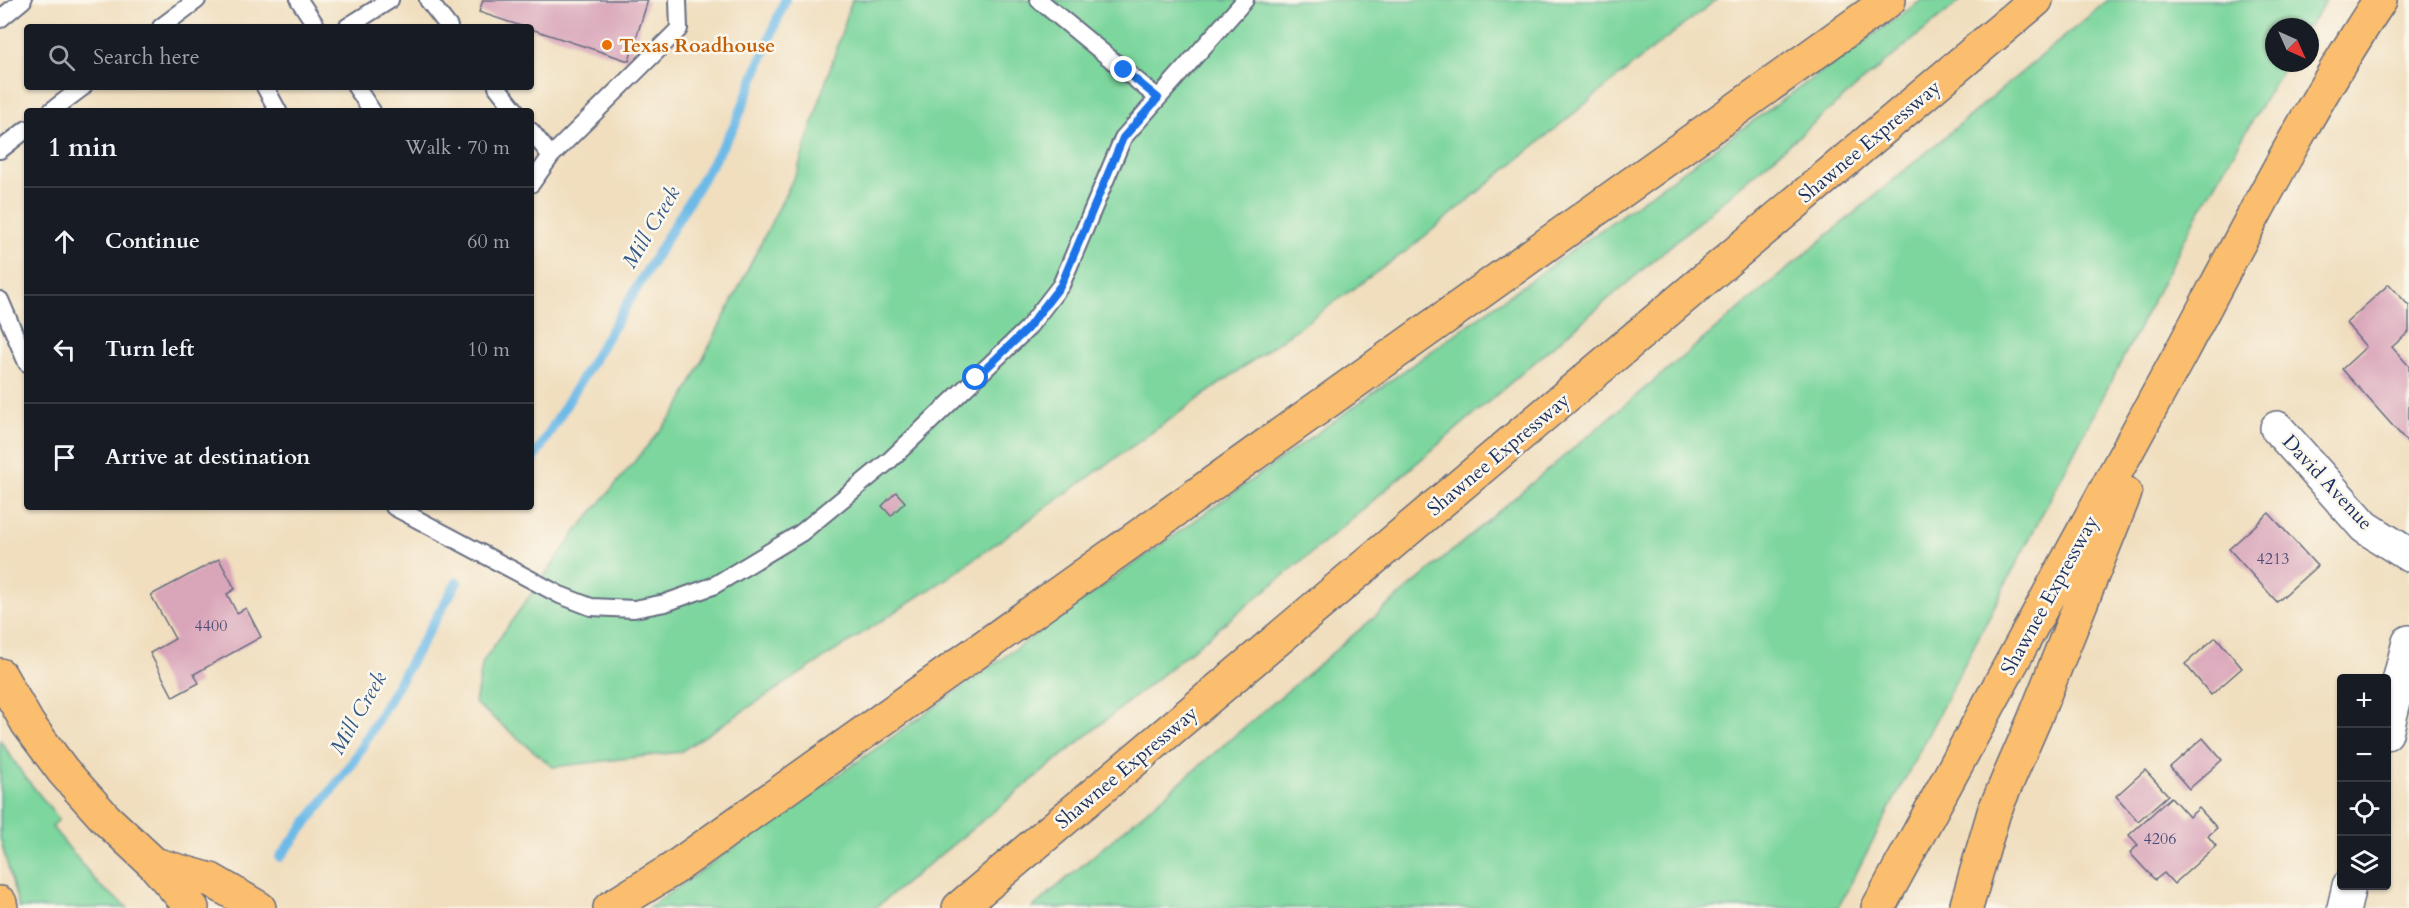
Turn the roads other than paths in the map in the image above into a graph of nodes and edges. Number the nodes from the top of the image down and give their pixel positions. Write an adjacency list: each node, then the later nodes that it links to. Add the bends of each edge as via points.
1 (23, 0): 12 (lane)
2 (196, 0): 13 (lane)
3 (299, 0): 14 (lane)
4 (390, 0): 15 (lane)
5 (428, 0): 16 (lane)
6 (678, 0): 29 (lane, via 679,29)
7 (1039, 0): 21 (lane)
8 (1245, 0): 21 (lane)
9 (1888, 0): 46 (main road, via 673,869)
10 (2036, 0): 47 (main road, Shawnee Expressway)
11 (2380, 0): 32 (main road, Shawnee Expressway, via 2285,155)
12 (0, 19)
13 (165, 24)
14 (315, 24)
15 (352, 24)
16 (447, 24)
17 (79, 90): 22 (lane)
18 (267, 90): 23 (lane)
19 (358, 90): 24 (lane)
20 (498, 90): 25 (lane)
21 (1158, 98): 35 (lane, via 1123,138 1061,285 1027,329 891,460 801,533 713,586 634,609 591,607 560,595)
22 (55, 108)
23 (276, 108)
24 (370, 108)
25 (514, 108)
26 (24, 131): 28 (lane)
27 (534, 134): 29 (lane)
28 (0, 150)
29 (551, 156): 30 (lane)
30 (534, 180)
31 (0, 300): 33 (lane)
32 (2181, 353): 48 (main road, Shawnee Expressway); 49 (main road, via 1994,812)
33 (24, 356)
34 (2277, 428): 36 (street, David Avenue, via 2365,527)
35 (400, 510)
36 (2409, 555)
37 (2409, 642): 39 (street)
38 (0, 675): 40 (main road, via 28,724 63,771)
39 (2387, 728)
40 (154, 864): 44 (main road); 45 (main road, via 211,880)
41 (2348, 890): 50 (street)
42 (0, 903): 43 (main road)
43 (1, 908)
44 (192, 908)
45 (259, 908)
46 (610, 908)
47 (959, 908)
48 (1878, 908)
49 (1966, 908)
50 (2344, 908)

